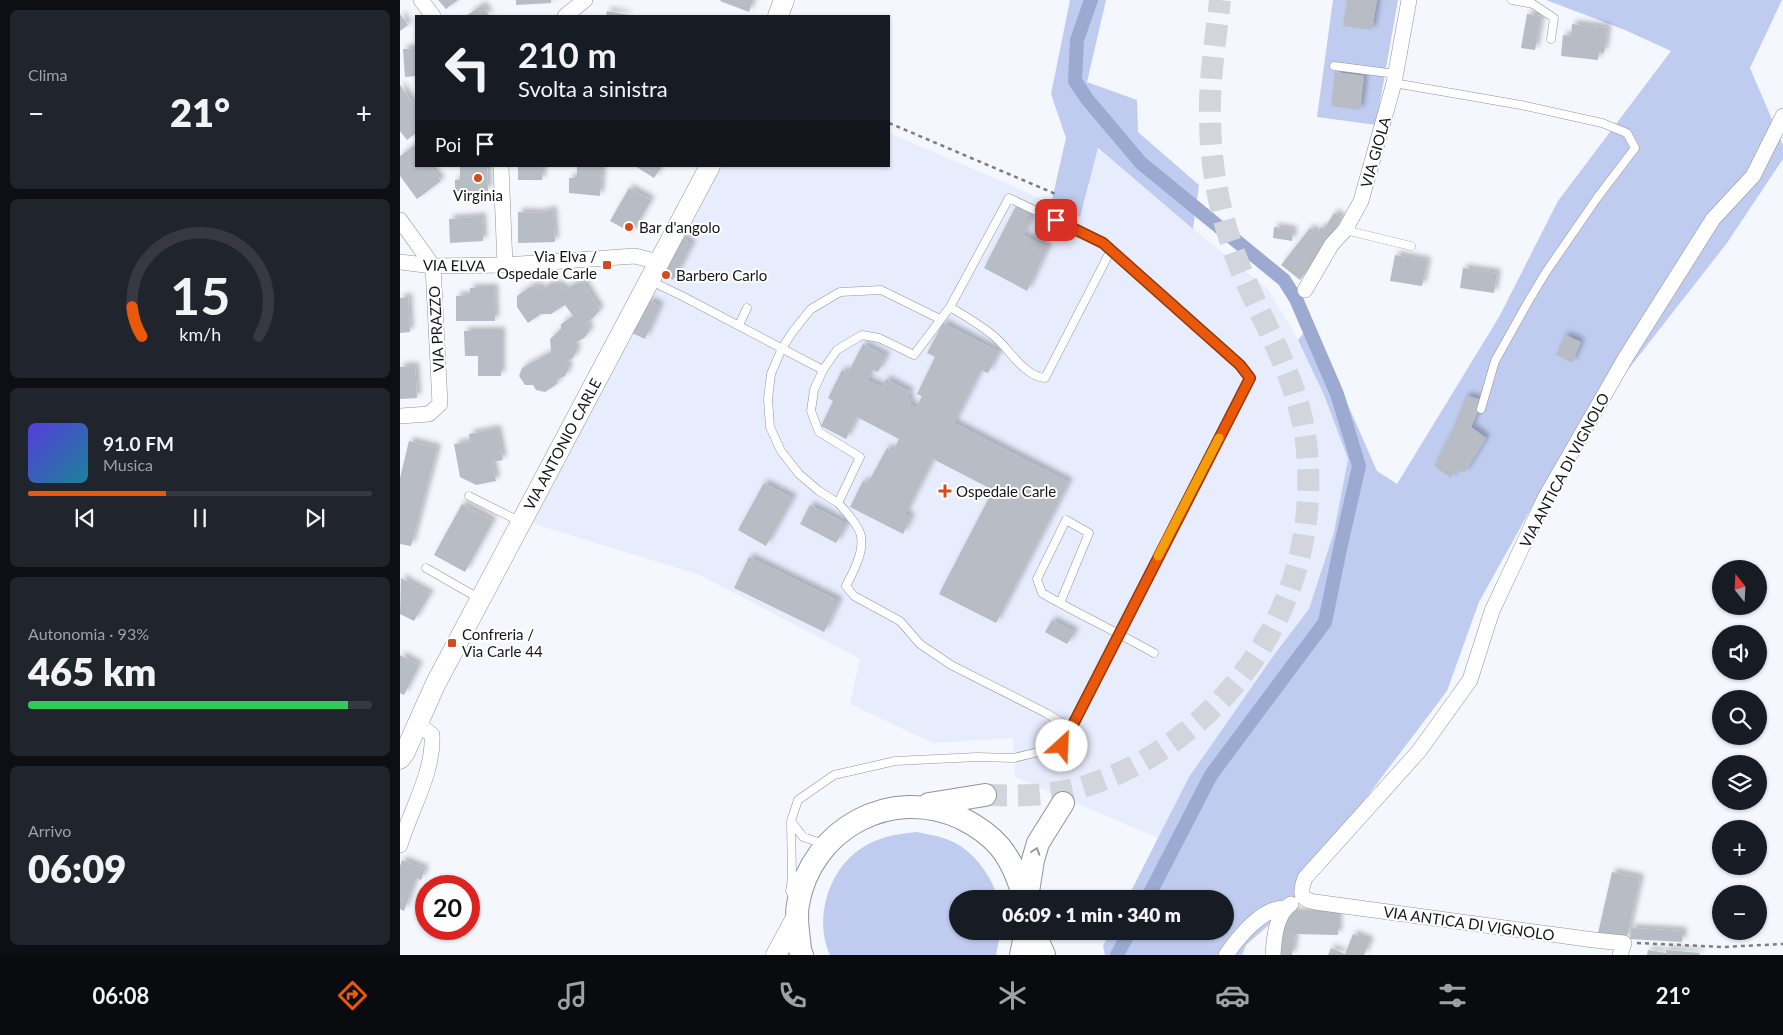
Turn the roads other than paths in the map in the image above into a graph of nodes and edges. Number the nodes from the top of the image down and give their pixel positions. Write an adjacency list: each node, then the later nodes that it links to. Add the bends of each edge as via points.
1 (421, 0): 6 (street)
2 (585, 0): 7 (street)
3 (784, 0): 8 (street)
4 (1409, 0): 11 (street, VIA GIOLA)
5 (1512, 0): 9 (lane, via 1533,4 1554,18)
6 (432, 15)
7 (566, 15)
8 (778, 15)
9 (1551, 39)
10 (1334, 66): 11 (lane)
11 (1395, 78): 16 (street, VIA GIOLA, via 1361,201); 31 (lane, via 1602,123 1627,133 1635,148 1597,198 1528,302 1495,361)
12 (1783, 116): 52 (street, VIA ANTICA DI VIGNOLO, via 1753,176 1714,219 1626,358 1545,498 1492,611 1470,680 1419,751 1305,878 1301,889)
13 (501, 167): 21 (street)
14 (709, 167): 20 (street, VIA ANTONIO CARLE)
15 (400, 220): 22 (street, VIA PRAZZO)
16 (1344, 230): 17 (lane); 24 (street, VIA GIOLA)
17 (1411, 246)
18 (1110, 250): 25 (lane, via 1103,243 1009,198); 25 (lane, via 1045,378 1018,362 995,337); 39 (lane, via 1240,365 1250,378)
19 (400, 262): 22 (street, VIA ELVA)
20 (658, 262): 21 (street, VIA ELVA, via 635,256); 23 (street, VIA ANTONIO CARLE)
21 (505, 265): 22 (street, VIA ELVA)
22 (433, 266): 32 (street, VIA PRAZZO, via 440,404 430,414)
23 (648, 280): 28 (lane); 35 (street, VIA ANTONIO CARLE)
24 (1305, 290)
25 (950, 306): 27 (lane)
26 (747, 308): 28 (lane)
27 (940, 319): 29 (lane, via 881,290 840,292 811,309); 30 (lane, via 914,355 879,338 862,335 837,350)
28 (739, 325): 29 (lane)
29 (782, 348): 30 (lane); 34 (lane, via 771,374 768,399 770,427 781,452 799,474)
30 (823, 370): 34 (lane, via 814,390 811,411 819,432 860,457)
31 (1481, 408)
32 (400, 416)
33 (470, 496): 35 (lane)
34 (838, 503): 42 (lane, via 861,536 858,560 846,586 854,596 900,621 920,644 951,665)
35 (521, 522): 37 (street, VIA ANTONIO CARLE)
36 (426, 568): 37 (lane)
37 (480, 599): 41 (street, VIA ANTONIO CARLE)
38 (1060, 603): 38 (lane, via 1042,593 1037,579 1066,520 1089,533); 39 (lane)
39 (1119, 633): 40 (lane); 42 (lane)
40 (1154, 653)
41 (418, 724): 43 (street, VIA ANTONIO CARLE); 49 (street, via 432,734 432,748 428,771)
42 (1070, 728): 47 (lane, via 1062,746 1014,758 895,761 834,775 798,800)
43 (400, 759)
44 (984, 796): 46 (main road)
45 (1063, 804): 51 (main road, one-way to 45, via 1038,843)
46 (914, 806): 48 (main road, via 882,810 852,823); 50 (main road, via 947,812 976,825 1000,847)
47 (791, 822): 48 (lane, via 803,837); 54 (lane, via 790,891)
48 (826, 844): 54 (main road, via 803,883)
49 (400, 845)
50 (1023, 890)
51 (1028, 890)
52 (1303, 897): 53 (street); 57 (street, VIA ANTICA DI VIGNOLO, via 1315,902 1594,940)
53 (1284, 908): 62 (street, via 1267,914 1241,934); 63 (street)
54 (797, 910): 58 (street); 59 (main road)
55 (1024, 940): 60 (main road)
56 (1035, 940): 61 (highway)
57 (1622, 949)
58 (776, 955)
59 (802, 955)
60 (1022, 955)
61 (1042, 955)
62 (1226, 955)
63 (1272, 955)

